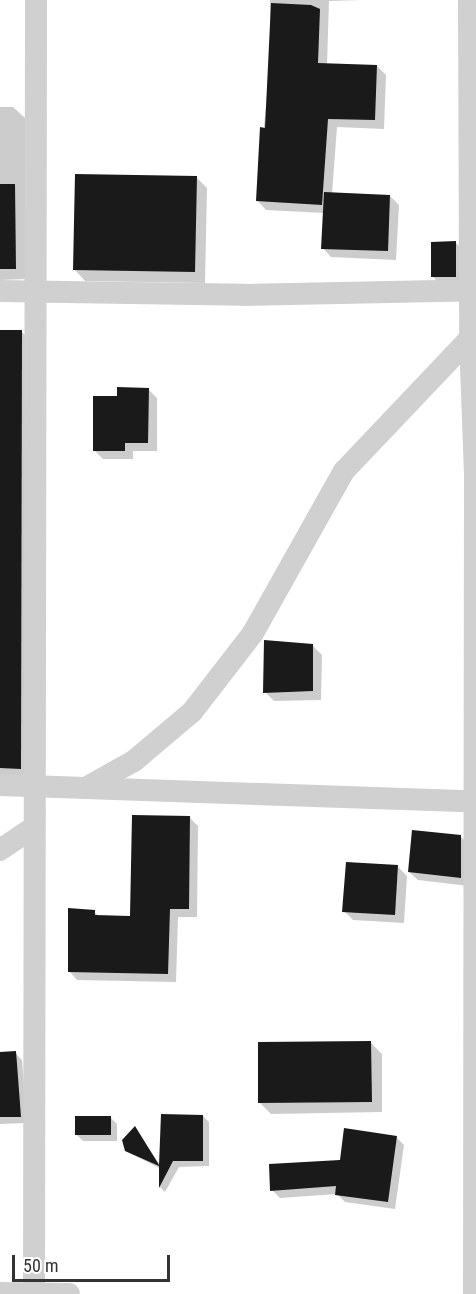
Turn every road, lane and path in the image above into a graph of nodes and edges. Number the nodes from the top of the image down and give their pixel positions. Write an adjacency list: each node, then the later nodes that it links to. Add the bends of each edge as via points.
1 (36, 0): 5 (street)
2 (469, 0): 3 (street)
3 (473, 290): 5 (street); 6 (street)
4 (0, 291): 5 (street)
5 (35, 293): 7 (street)
6 (470, 338): 9 (street, via 344,471 253,633 192,712 134,761); 10 (street, via 475,473)
7 (36, 784): 8 (street); 9 (street); 11 (street)
8 (0, 785)
9 (89, 786): 10 (street)
10 (474, 802): 16 (street)
11 (34, 827): 12 (street); 14 (street)
12 (0, 850)
13 (0, 1293): 14 (street)
14 (34, 1294): 15 (street)
15 (69, 1294)
16 (474, 1294)

